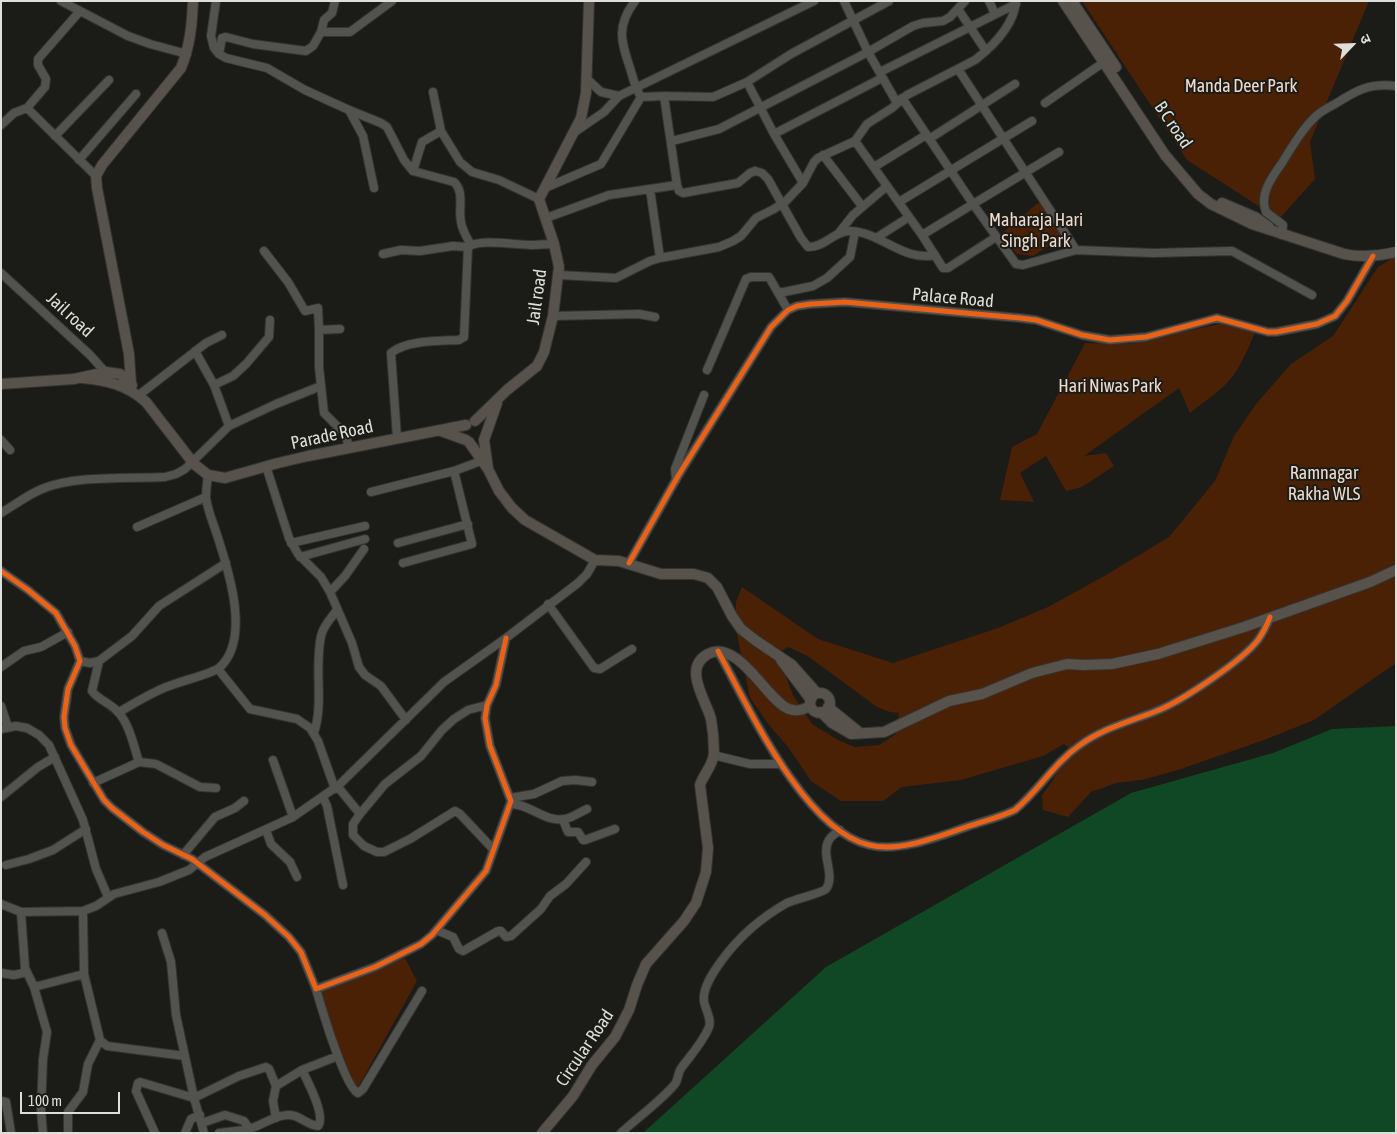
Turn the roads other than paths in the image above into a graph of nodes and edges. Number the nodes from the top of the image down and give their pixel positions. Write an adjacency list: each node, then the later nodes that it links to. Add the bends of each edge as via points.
1 (61, 1): 17 (street)
2 (193, 1): 25 (main road)
3 (216, 1): 26 (street, via 211,36)
4 (335, 1): 22 (street, via 332,14 324,20)
5 (392, 1): 22 (street, via 350,32)
6 (589, 1): 30 (main road)
7 (635, 1): 35 (street, via 625,17 621,36)
8 (814, 1): 35 (street)
9 (844, 1): 19 (street)
10 (966, 1): 16 (street)
11 (989, 1): 18 (street)
12 (1063, 1): 20 (main road)
13 (1072, 1): 20 (main road, B C road)
14 (885, 2): 19 (street)
15 (1016, 2): 18 (street); 23 (street, via 1009,24)
16 (958, 9): 21 (street); 24 (street, via 944,21 913,26)
17 (80, 11): 25 (street, via 128,36); 45 (street, via 38,59 46,84)
18 (996, 14): 21 (street)
19 (853, 22): 24 (street); 32 (street, via 791,54)
20 (1082, 23): 27 (main road); 80 (main road, B C road, via 1170,151 1196,183 1220,202 1255,217)
21 (970, 27): 23 (street); 29 (street)
22 (321, 32): 26 (street, via 306,51 226,37 222,38)
23 (986, 51): 28 (street)
24 (868, 52): 29 (street); 44 (street)
25 (187, 54): 64 (main road, via 178,75)
26 (219, 54): 46 (street, via 268,68)
27 (1104, 62): 42 (street); 80 (main road, via 1165,155 1198,194 1233,216)
28 (958, 69): 41 (street); 43 (street)
29 (881, 75): 41 (street); 51 (street)
30 (586, 78): 38 (street, via 600,92); 50 (main road, via 585,104)
31 (109, 80): 52 (street)
32 (747, 82): 39 (street, via 713,97); 44 (street)
33 (1015, 84): 43 (street)
34 (1396, 86): 80 (street, via 1376,85 1361,89 1310,122 1265,193 1266,212 1283,225)
35 (636, 87): 38 (street); 40 (street)
36 (433, 92): 49 (street)
37 (136, 94): 59 (street)
38 (619, 96): 50 (street, via 604,112)
39 (664, 96): 40 (street); 55 (street)
40 (641, 97): 69 (street, via 602,164)
41 (900, 101): 53 (street); 56 (street, via 867,124)
42 (1044, 103)
43 (982, 105): 53 (street); 54 (street)
44 (760, 107): 51 (street); 55 (street, via 719,129)
45 (27, 108): 48 (street, via 14,113); 52 (street)
46 (349, 110): 62 (street, via 384,125); 68 (street, via 363,136)
47 (1032, 121): 54 (street)
48 (1, 124)
49 (442, 131): 62 (street, via 422,142); 71 (street, via 456,157 469,170)
50 (575, 132): 69 (main road)
51 (774, 134): 65 (street)
52 (55, 136): 59 (street)
53 (928, 137): 60 (street); 61 (street)
54 (1005, 138): 61 (street); 63 (street)
55 (672, 141): 66 (street)
56 (855, 141): 58 (street); 60 (street)
57 (1059, 152): 63 (street)
58 (823, 155): 65 (street, via 814,162); 75 (street)
59 (79, 160): 64 (street)
60 (874, 167): 67 (street)
61 (950, 169): 72 (street); 73 (street)
62 (413, 171): 85 (street, via 457,185 461,224)
63 (1026, 172): 73 (street); 86 (street)
64 (96, 176): 112 (main road)
65 (803, 183): 74 (street)
66 (677, 185): 70 (street); 74 (street, via 683,193 740,182 755,171 766,176)
67 (887, 186): 72 (street); 75 (street)
68 (374, 188)
69 (544, 188): 71 (main road)
70 (650, 189): 77 (street, via 609,195); 92 (street)
71 (539, 199): 77 (main road, Jail road)
72 (899, 202): 76 (street)
73 (973, 204): 81 (street); 82 (street)
74 (782, 205): 79 (street, via 808,247); 92 (street, via 756,218 734,241)
75 (862, 206): 79 (street)
76 (909, 217): 81 (street); 83 (street)
77 (546, 218): 84 (main road, Jail road)
78 (855, 232): 79 (street); 83 (street); 95 (street, via 851,255 827,278 813,286)
79 (838, 234)
80 (1280, 234): 91 (main road, via 1344,254)
81 (922, 235): 90 (street)
82 (996, 237): 86 (street, via 1019,265); 90 (street, via 946,269)
83 (876, 238): 90 (street, via 912,256)
84 (554, 244): 85 (street, via 481,243); 94 (main road, Jail road)
85 (470, 246): 89 (street); 119 (street, via 464,337 421,342 391,353)
86 (1076, 250): 96 (street, via 1153,253 1232,251)
87 (264, 251): 102 (street, via 305,310 318,308)
88 (1396, 252): 91 (main road)
89 (383, 254)
90 (935, 255)
91 (1373, 256): 97 (street, Palace Road, via 1335,316 1317,324 1276,332 1217,318 1146,337 1110,340 1020,318 846,302 810,304)
92 (660, 258): 94 (street, via 616,278)
93 (1, 273): 106 (street, Jail road)
94 (559, 275): 98 (main road, Jail road)
95 (779, 293): 97 (street); 105 (street, via 769,277 746,279)
96 (1312, 295)
97 (788, 310): 131 (street, via 771,327)
98 (553, 316): 99 (street, via 639,314); 114 (main road, Jail road, via 540,361)
99 (654, 317)
100 (270, 320): 110 (street, via 269,337 246,364 238,373)
101 (340, 329): 102 (street)
102 (319, 330): 111 (street)
103 (222, 335): 104 (street)
104 (195, 351): 110 (street); 112 (street)
105 (707, 370)
106 (106, 372): 107 (main road); 108 (street, Jail road); 112 (main road, via 120,374)
107 (82, 378): 108 (main road); 109 (main road)
108 (114, 382): 112 (main road)
109 (1, 384)
110 (214, 385): 116 (street)
111 (321, 386): 116 (street); 122 (street, via 324,413 344,433)
112 (135, 390): 124 (main road)
113 (704, 395): 131 (street, via 675,469)
114 (498, 400): 115 (main road, Jail road); 118 (main road)
115 (471, 423): 117 (main road, Parade Road); 118 (main road, via 481,423); 121 (main road, via 464,431)
116 (229, 426): 124 (street)
117 (440, 431): 119 (main road, Parade Road); 121 (main road)
118 (485, 436): 121 (main road, via 475,444); 127 (main road)
119 (397, 438): 122 (main road, Parade Road)
120 (1, 440): 123 (street)
121 (467, 441): 125 (main road)
122 (350, 448): 126 (main road, Parade Road)
123 (10, 450)
124 (192, 460): 129 (main road); 130 (main road, via 210,471); 134 (street, via 182,472 165,478 93,480 49,486)
125 (481, 462): 127 (main road); 128 (street)
126 (266, 466): 130 (main road, Parade Road); 140 (street)
127 (488, 470): 143 (main road, via 500,492 525,520)
128 (454, 471): 132 (street); 135 (street)
129 (208, 475): 130 (main road, Parade Road, via 221,479); 133 (street)
130 (231, 476)
131 (676, 480): 146 (street)
132 (371, 492)
133 (206, 497): 137 (street); 144 (street)
134 (1, 513)
135 (468, 524): 139 (street); 145 (street, via 473,542 471,546)
136 (365, 526): 140 (street)
137 (137, 527)
138 (365, 540): 142 (street)
139 (398, 542)
140 (292, 543): 142 (street)
141 (364, 549): 149 (street)
142 (300, 557): 149 (street, via 321,577)
143 (595, 560): 146 (main road); 150 (street, via 582,578)
144 (226, 562): 158 (street, via 159,606 132,636); 160 (street, via 235,609 235,636 231,654)
145 (403, 563)
146 (629, 563): 161 (main road, via 661,574 694,574 708,578 742,628 792,665)
147 (1396, 570): 152 (main road)
148 (1, 571): 153 (street, via 56,613)
149 (330, 592): 151 (street)
150 (548, 604): 154 (street); 155 (street, via 594,668 600,669)
151 (337, 610): 166 (street, via 362,672 381,686); 168 (street, via 321,636 319,713)
152 (1270, 617): 164 (main road, via 1158,654 1112,664 1067,664 1040,670 982,694 948,701 884,732 845,732 832,724); 189 (street, via 1252,648 1162,709 1095,735 1078,746 1051,770 1024,803 1009,813 930,839 890,847 867,845)
153 (68, 632): 157 (street); 159 (street, via 41,647 24,651)
154 (506, 638): 162 (street, via 496,685); 166 (street, via 444,682)
155 (632, 649)
156 (718, 651): 161 (main road, via 731,655 752,671 786,708 803,710); 169 (main road, Circular Road, via 704,656 696,671 711,718); 173 (street)
157 (80, 661): 158 (street); 175 (street, via 68,689 64,717 71,746)
158 (99, 661): 165 (street, via 92,691)
159 (1, 668)
160 (218, 669): 165 (street, via 167,686); 168 (street, via 250,709 297,719)
161 (813, 700): 164 (main road, via 815,711); 164 (main road, via 826,695 829,703)
162 (487, 705): 181 (street, via 485,718 490,746); 183 (street, via 468,710 454,719 421,756 386,784)
163 (1, 706): 167 (street)
164 (825, 710)
165 (119, 712): 172 (street)
166 (406, 720): 177 (street)
167 (5, 728): 170 (street, via 20,726 32,730 45,740)
168 (314, 733): 177 (street)
169 (714, 755): 173 (street, via 750,764); 227 (main road, Circular Road, via 700,784 708,858 696,903 646,964 615,1037)
170 (55, 757): 178 (street); 186 (street)
171 (273, 760): 184 (street)
172 (139, 762): 175 (street); 176 (street, via 156,764 192,784)
173 (781, 764): 189 (street, via 817,812)
174 (592, 782): 181 (street, via 562,781)
175 (93, 783): 191 (street, via 112,808 152,839)
176 (216, 788)
177 (336, 788): 179 (street); 183 (street)
178 (1, 797)
179 (323, 797): 184 (street); 196 (street)
180 (244, 801): 191 (street, via 215,817)
181 (510, 801): 185 (street); 190 (street)
182 (587, 809): 185 (street)
183 (360, 814): 190 (street, via 353,824 353,835 377,852 397,846 455,811)
184 (293, 817): 188 (street)
185 (562, 820): 187 (street, via 568,832 578,832 585,840)
186 (86, 829): 194 (street, via 52,850); 197 (street, via 96,869)
187 (615, 829)
188 (266, 830): 193 (street, via 205,857); 195 (street, via 271,844 290,862)
189 (840, 830): 228 (street, via 828,842 826,849 826,889 797,898 772,912 726,955 704,994 710,1024 679,1071 678,1080)
190 (493, 849): 201 (street, via 486,870)
191 (184, 855): 193 (street)
192 (586, 862): 201 (street, via 511,936 506,937 498,931 463,951 453,937)
193 (198, 864): 197 (street, via 159,882); 207 (street, via 265,914 289,937 305,958)
194 (6, 865)
195 (297, 877)
196 (343, 885)
197 (108, 897): 199 (street)
198 (1, 904): 200 (street)
199 (83, 911): 200 (street); 205 (street)
200 (21, 912): 203 (street)
201 (436, 930): 207 (street, via 421,944 375,967)
202 (162, 933): 210 (street, via 171,962 176,1015)
203 (27, 972): 204 (street); 206 (street)
204 (1, 974)
205 (84, 974): 206 (street); 209 (street)
206 (34, 987): 221 (street, via 47,1032 43,1059)
207 (316, 989): 211 (street)
208 (422, 991): 211 (street, via 363,1089 354,1092 350,1087)
209 (100, 1040): 210 (street, via 107,1046); 222 (street, via 88,1064 83,1092 68,1112)
210 (186, 1056): 214 (street)
211 (338, 1056): 212 (street)
212 (302, 1070): 213 (street); 217 (street, via 318,1109 318,1126 291,1115)
213 (276, 1086): 214 (street, via 266,1067); 217 (street)
214 (194, 1098): 216 (street); 223 (street, via 138,1083 136,1092)
215 (1, 1101): 220 (street, via 6,1102)
216 (200, 1115): 218 (street); 224 (street, via 191,1119)
217 (276, 1118): 219 (street)
218 (202, 1123): 219 (street, via 225,1115 244,1121); 225 (street)
219 (250, 1128): 226 (street)
220 (11, 1133)
221 (43, 1133)
222 (68, 1133)
223 (155, 1133)
224 (185, 1133)
225 (204, 1133)
226 (219, 1133)
227 (542, 1133)
228 (621, 1133)

